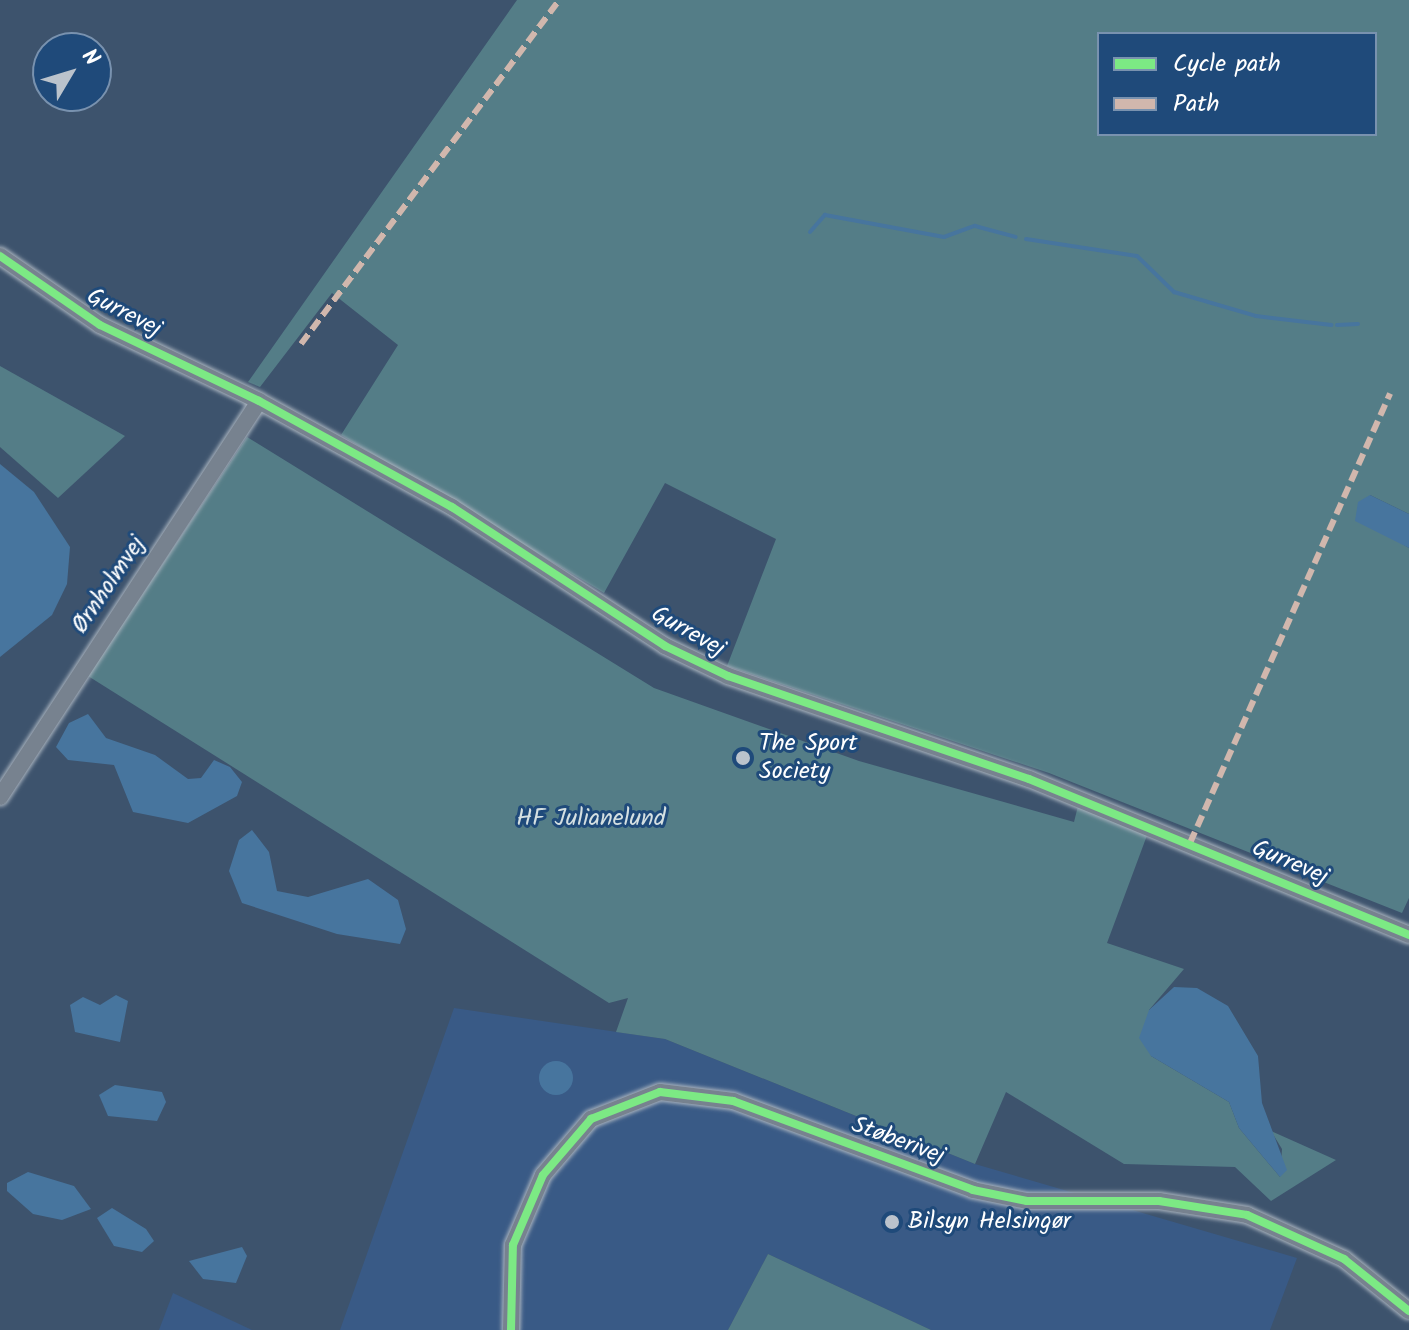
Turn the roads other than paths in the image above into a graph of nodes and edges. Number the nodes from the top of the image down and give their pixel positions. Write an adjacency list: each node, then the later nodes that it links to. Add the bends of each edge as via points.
1 (0, 256): 2 (street, Gurrevej, via 100,325)
2 (259, 401): 3 (street, Ørnholmvej); 4 (street, Gurrevej, via 452,507 665,646 728,676 1029,779)
3 (0, 797)
4 (1409, 935)
5 (1409, 1311): 6 (street, Støberivej, via 1344,1259 1247,1215 1159,1201 1027,1201 973,1190 733,1101 660,1092 591,1119 543,1175 513,1245)
6 (511, 1330)

